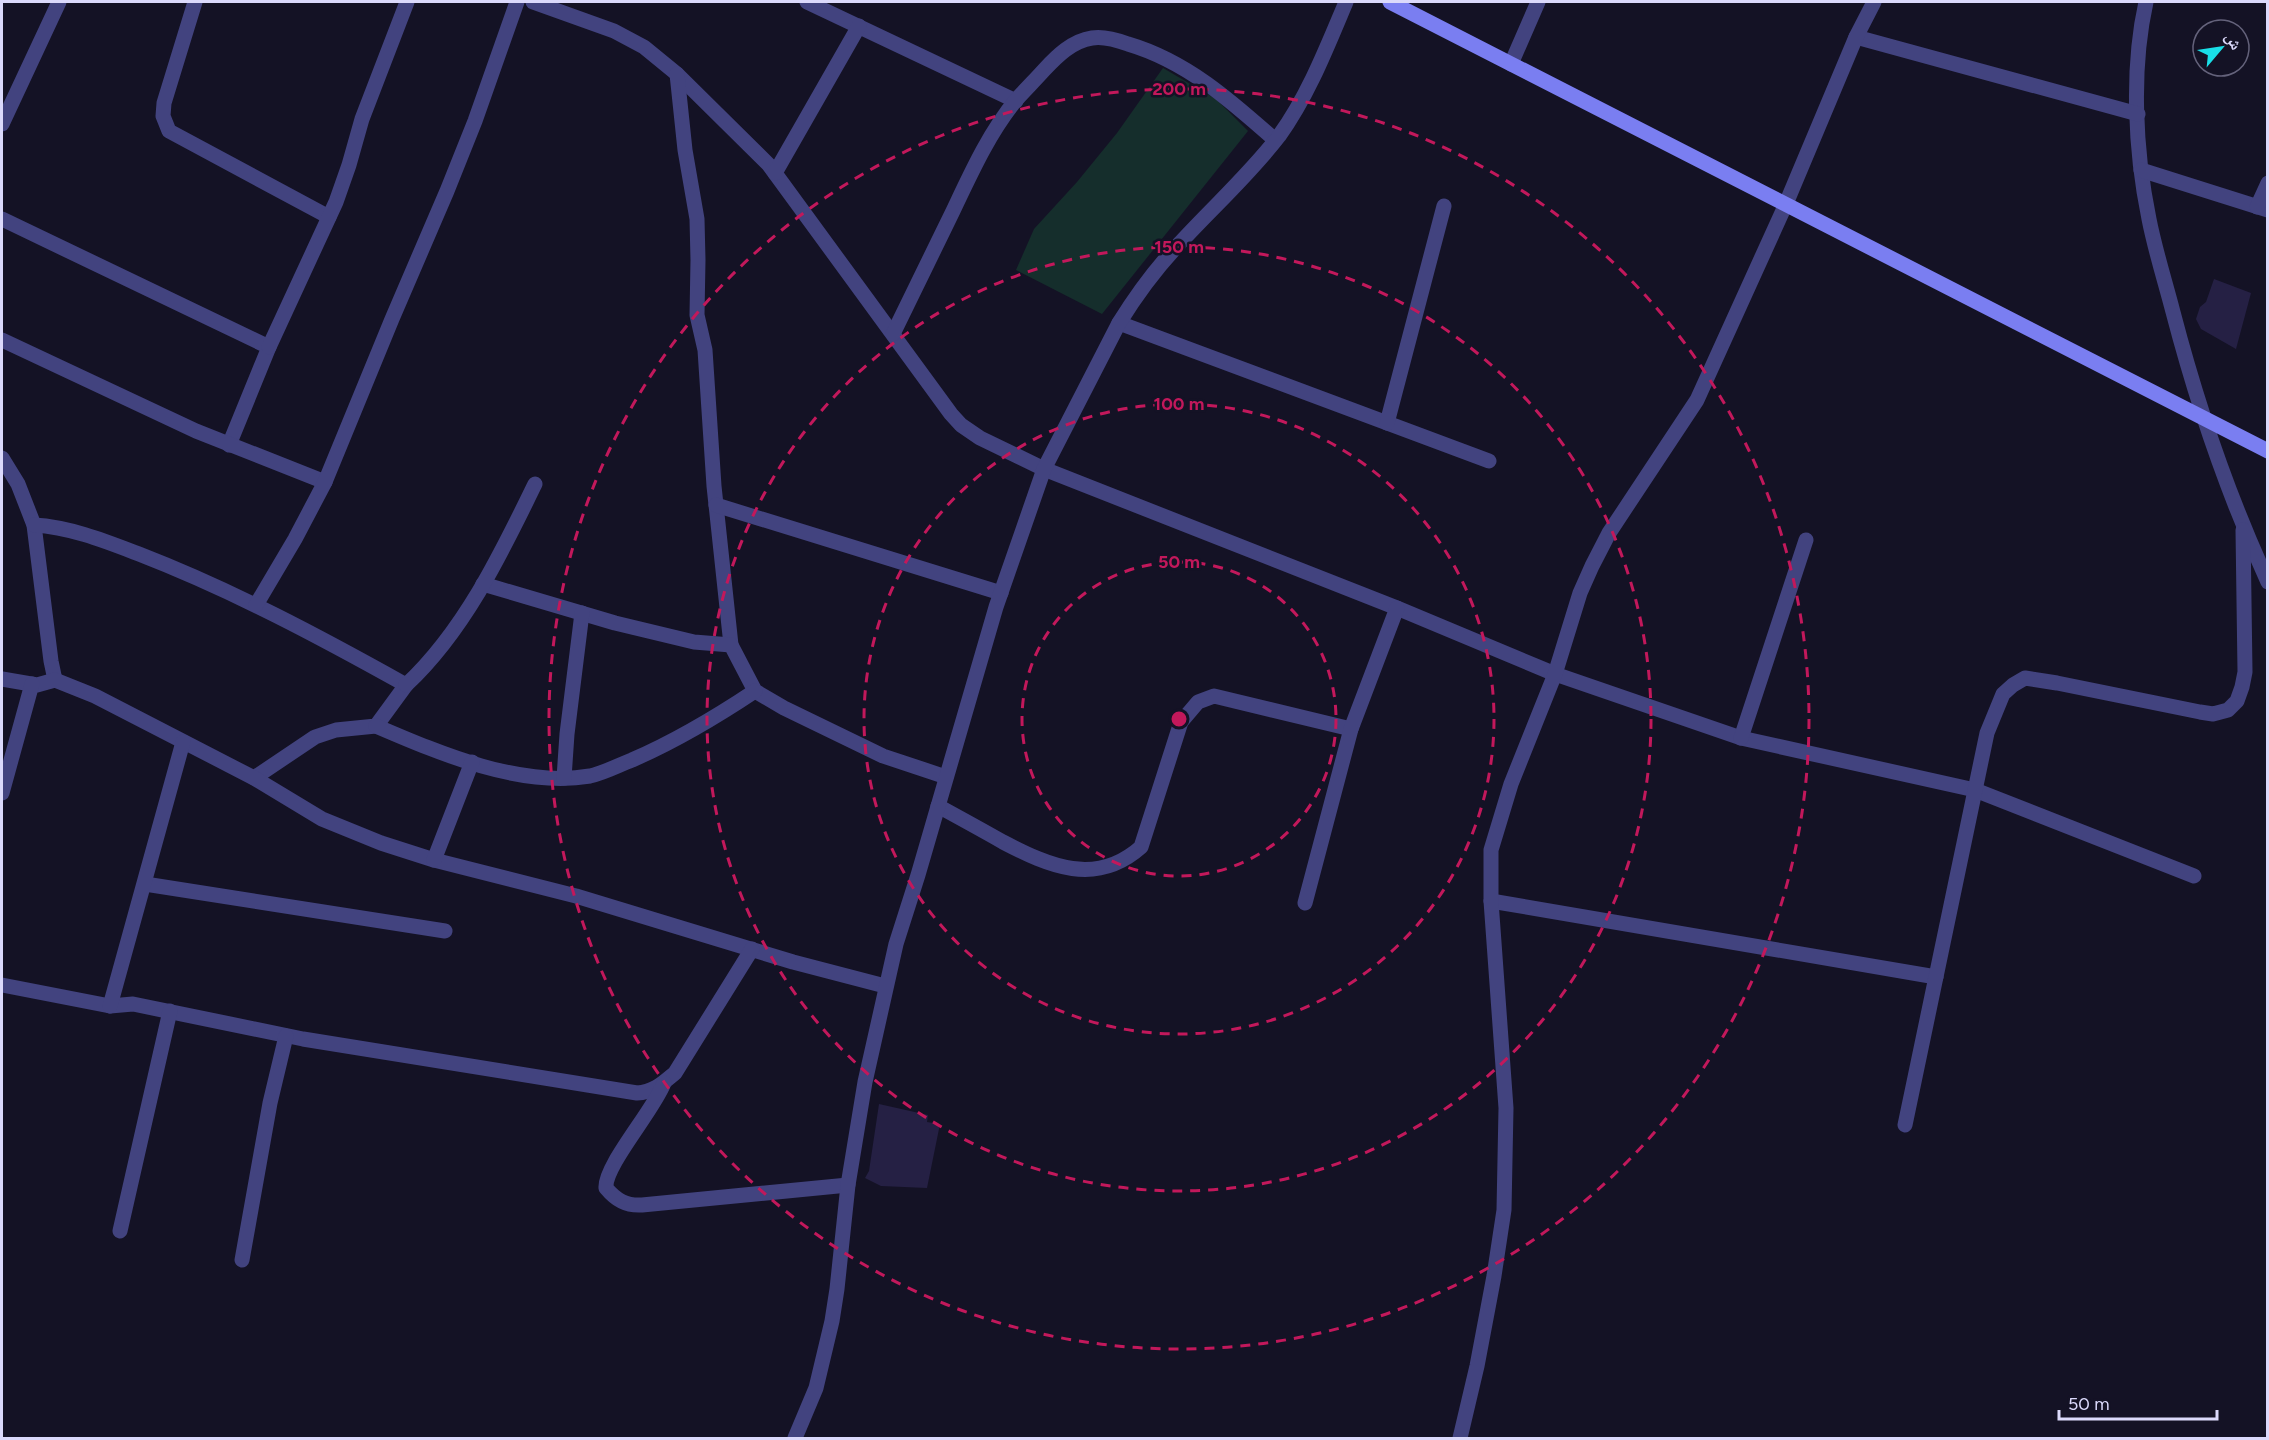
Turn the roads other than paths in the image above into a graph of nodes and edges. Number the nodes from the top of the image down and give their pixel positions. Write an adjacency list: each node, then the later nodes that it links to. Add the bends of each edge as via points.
1 (59, 2): 18 (street)
2 (195, 2): 26 (street, via 164,104 169,131)
3 (407, 2): 26 (street)
4 (517, 2): 39 (street, via 475,121)
5 (533, 2): 15 (street, via 627,37)
6 (807, 2): 12 (street)
7 (1346, 2): 19 (street, via 1301,99)
8 (1390, 2): 14 (main road)
9 (1538, 2): 14 (street)
10 (1874, 2): 13 (street)
11 (2146, 2): 17 (street, via 2139,35)
12 (859, 26): 16 (street); 21 (street)
13 (1856, 37): 17 (street); 24 (street)
14 (1511, 64): 24 (main road)
15 (677, 74): 21 (street); 41 (street, via 696,219 697,315 707,368)
16 (1016, 101): 19 (street, via 1074,44 1092,38 1112,39 1139,47 1197,75); 29 (street, via 972,171)
17 (2138, 114): 20 (street)
18 (2, 124)
19 (1275, 140): 28 (street, via 1164,261)
20 (2141, 170): 25 (street); 32 (street, via 2149,219)
21 (775, 173): 29 (street)
22 (2268, 183): 25 (street)
23 (1444, 206): 33 (street)
24 (1785, 206): 32 (main road); 52 (street, via 1696,400 1601,549 1580,593)
25 (2262, 208)
26 (329, 217): 31 (street)
27 (2, 219): 31 (street)
28 (1119, 323): 33 (street); 38 (street)
29 (893, 334): 38 (street, via 961,425)
30 (2, 340): 34 (street)
31 (269, 347): 34 (street)
32 (2204, 419): 35 (main road); 43 (street)
33 (1387, 423): 37 (street)
34 (229, 445): 39 (street)
35 (2268, 451)
36 (2, 458): 42 (street, via 18,484)
37 (1489, 461)
38 (1044, 469): 47 (street); 49 (street)
39 (325, 482): 48 (street)
40 (535, 484): 46 (street)
41 (716, 505): 47 (street); 51 (street)
42 (34, 525): 48 (street, via 69,530 118,546); 54 (street)
43 (2243, 530): 45 (street); 66 (street, via 2245,672 2232,706 2220,713 2200,712 2025,678 2002,694 1987,733)
44 (1806, 540): 60 (street)
45 (2268, 582)
46 (483, 584): 50 (street); 56 (street, via 444,644)
47 (1001, 593): 63 (street)
48 (256, 605): 56 (street)
49 (1397, 608): 52 (street); 59 (street)
50 (582, 614): 51 (street, via 694,642); 65 (street)
51 (731, 645): 57 (street)
52 (1555, 674): 60 (street); 72 (street, via 1511,784 1491,850)
53 (2, 679): 55 (street)
54 (55, 680): 55 (street); 61 (street, via 127,711)
55 (32, 684): 67 (street)
56 (406, 686): 58 (street)
57 (755, 691): 63 (street, via 883,756); 65 (street, via 663,746 592,775)
58 (376, 726): 62 (street); 64 (street, via 336,730 315,737)
59 (1352, 729): 68 (street, via 1214,696 1198,702 1181,722 1141,847 1105,867 1073,870 1036,859); 73 (street)
60 (1741, 738): 66 (street)
61 (183, 742): 64 (street); 71 (street)
62 (472, 762): 65 (street, via 536,777); 69 (street)
63 (946, 777): 68 (street)
64 (254, 778): 69 (street, via 322,819)
65 (564, 778)
66 (1975, 790): 70 (street); 76 (street)
67 (2, 793)
68 (938, 806): 78 (street)
69 (434, 860): 75 (street)
70 (2194, 876)
71 (145, 884): 74 (street); 79 (street)
72 (1491, 901): 76 (street); 88 (street, via 1506,1107 1504,1210 1484,1332)
73 (1305, 903)
74 (445, 931)
75 (752, 949): 78 (street); 82 (street, via 675,1073)
76 (1936, 977): 83 (street)
77 (2, 985): 79 (street)
78 (885, 986): 84 (street)
79 (110, 1006): 80 (street, via 134,1004)
80 (170, 1011): 81 (street); 85 (street)
81 (286, 1035): 82 (street, via 638,1093); 86 (street)
82 (664, 1083): 84 (street, via 656,1102 608,1173 606,1188 619,1200 630,1206)
83 (1905, 1125)
84 (848, 1185): 87 (street, via 837,1289 824,1359)
85 (120, 1231)
86 (242, 1260)
87 (795, 1438)
88 (1460, 1438)

